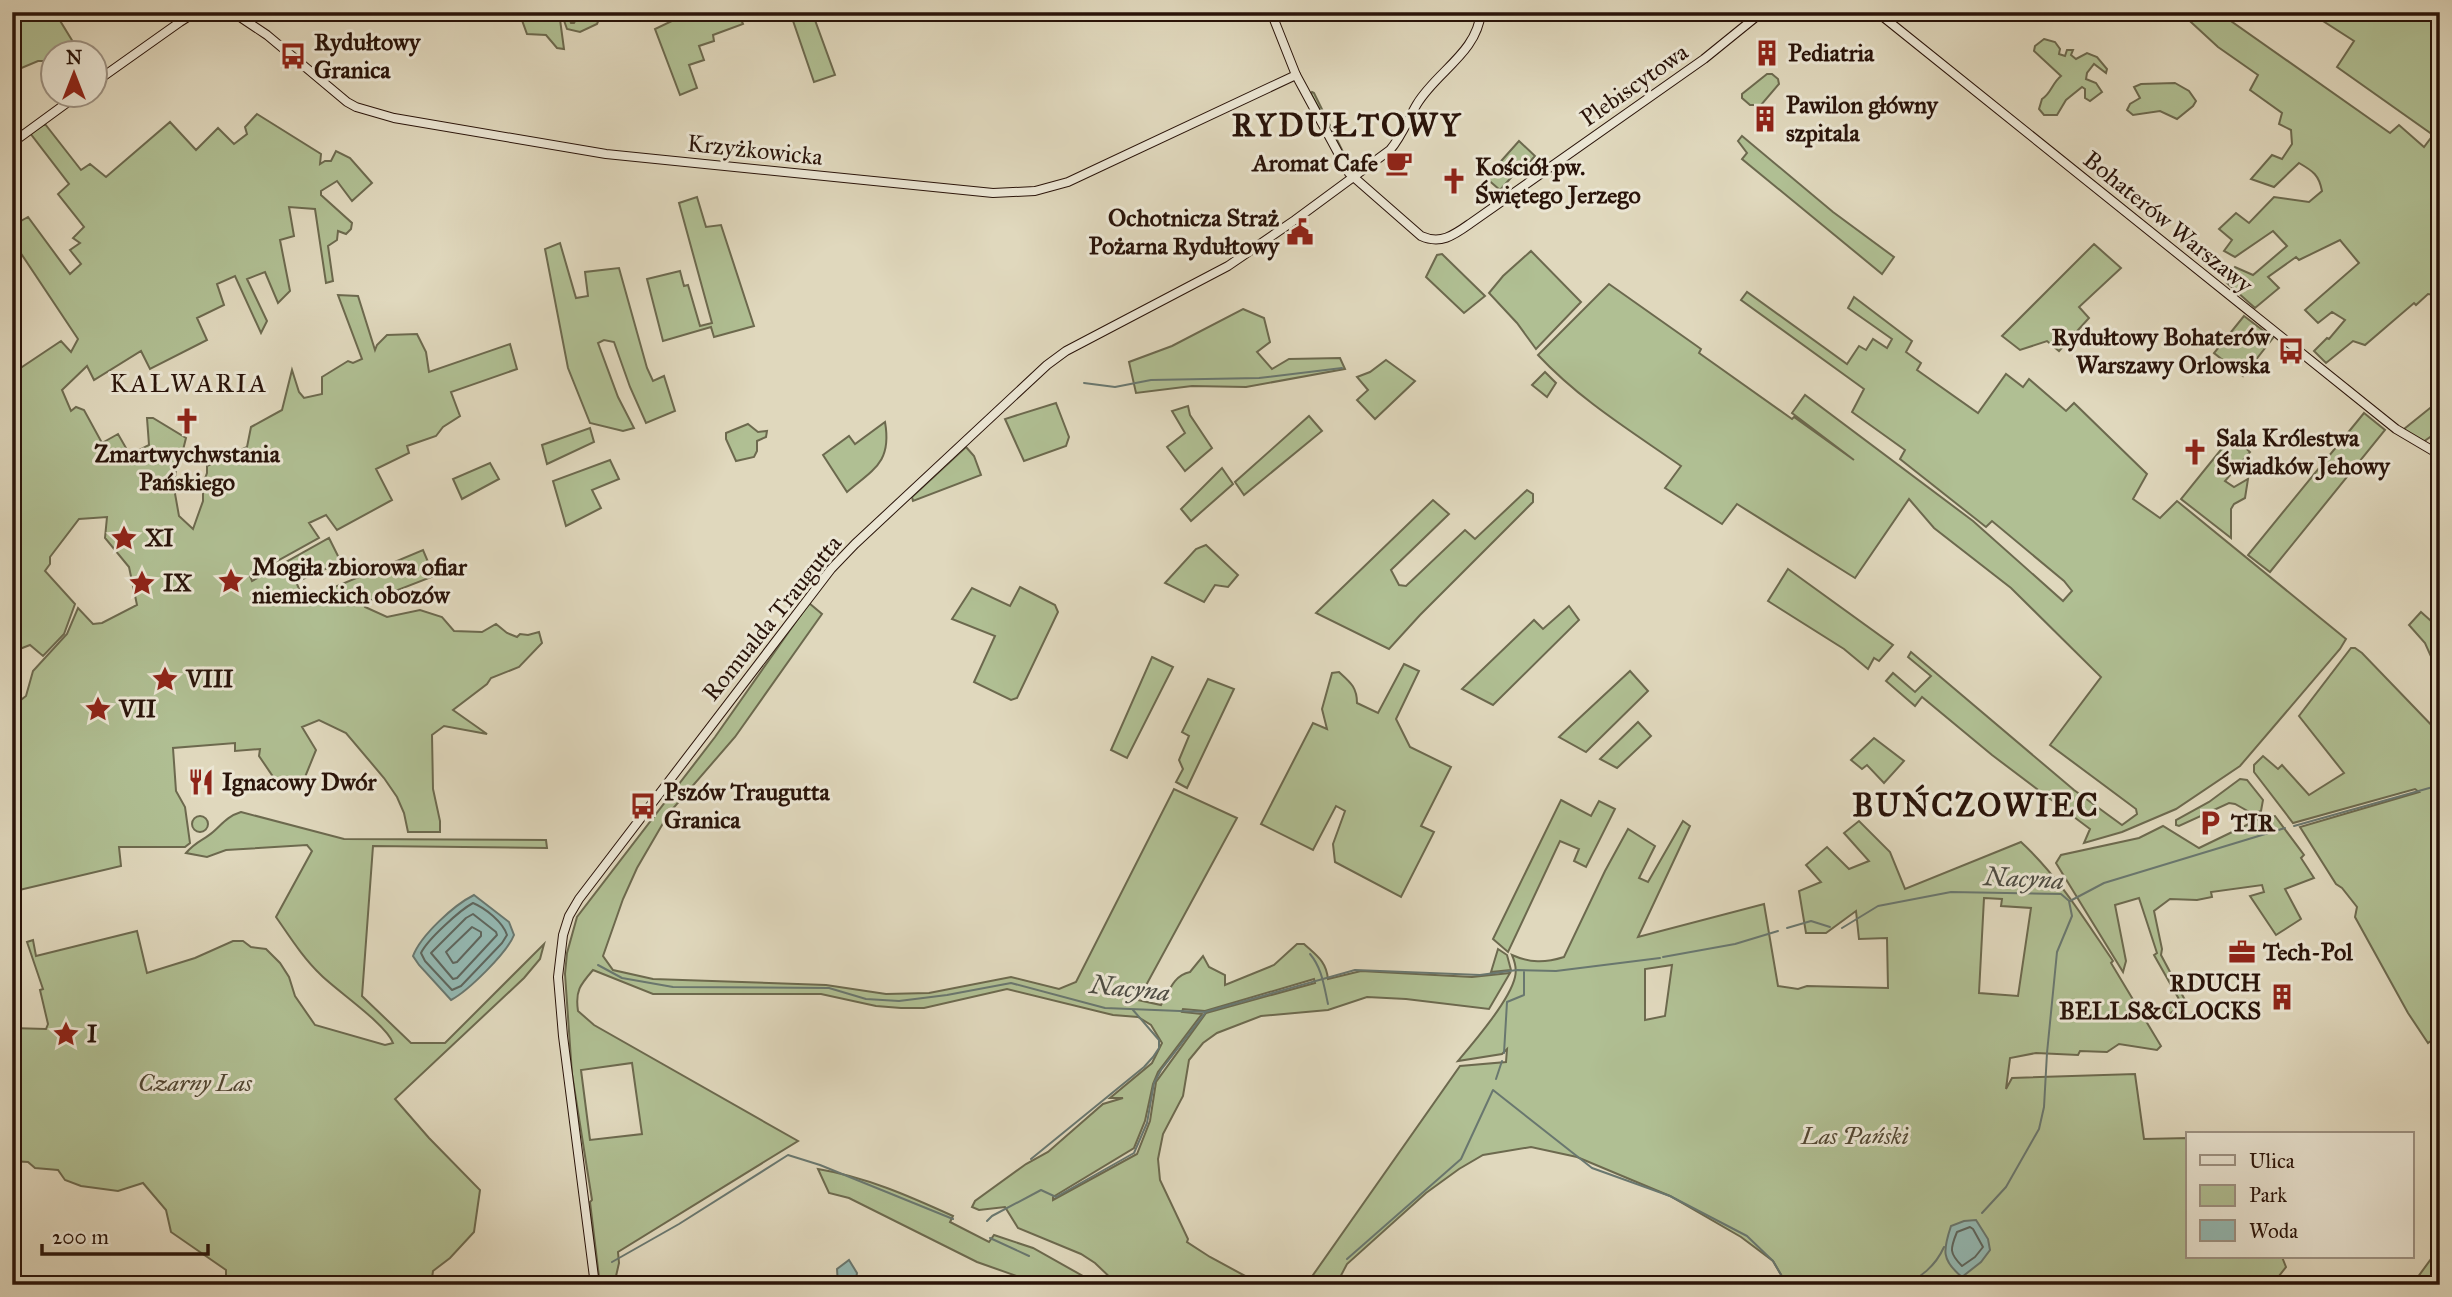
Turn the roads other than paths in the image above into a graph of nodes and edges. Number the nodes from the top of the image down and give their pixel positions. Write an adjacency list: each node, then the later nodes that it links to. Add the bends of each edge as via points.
1 (201, 12): 7 (street)
2 (222, 12): 8 (street, Krzyżkowicka, via 267,35 347,102 386,116 606,154 993,193 1034,191 1068,181)
3 (1271, 12): 8 (street, Plebiscytowa)
4 (1481, 12): 11 (street, Romualda Traugutta, via 1469,46 1418,102 1393,147)
5 (1762, 12): 11 (street, Plebiscytowa, via 1649,99 1445,239 1421,236)
6 (1877, 12): 12 (street, Bohaterów Warszawy, via 2396,429)
7 (108, 73)
8 (1297, 78): 11 (street, Plebiscytowa)
9 (60, 108): 10 (street)
10 (12, 143)
11 (1354, 177): 13 (street, Romualda Traugutta, via 1228,266 1082,341 1047,365 831,569 579,899 563,935 558,977)
12 (2440, 454)
13 (595, 1285)

